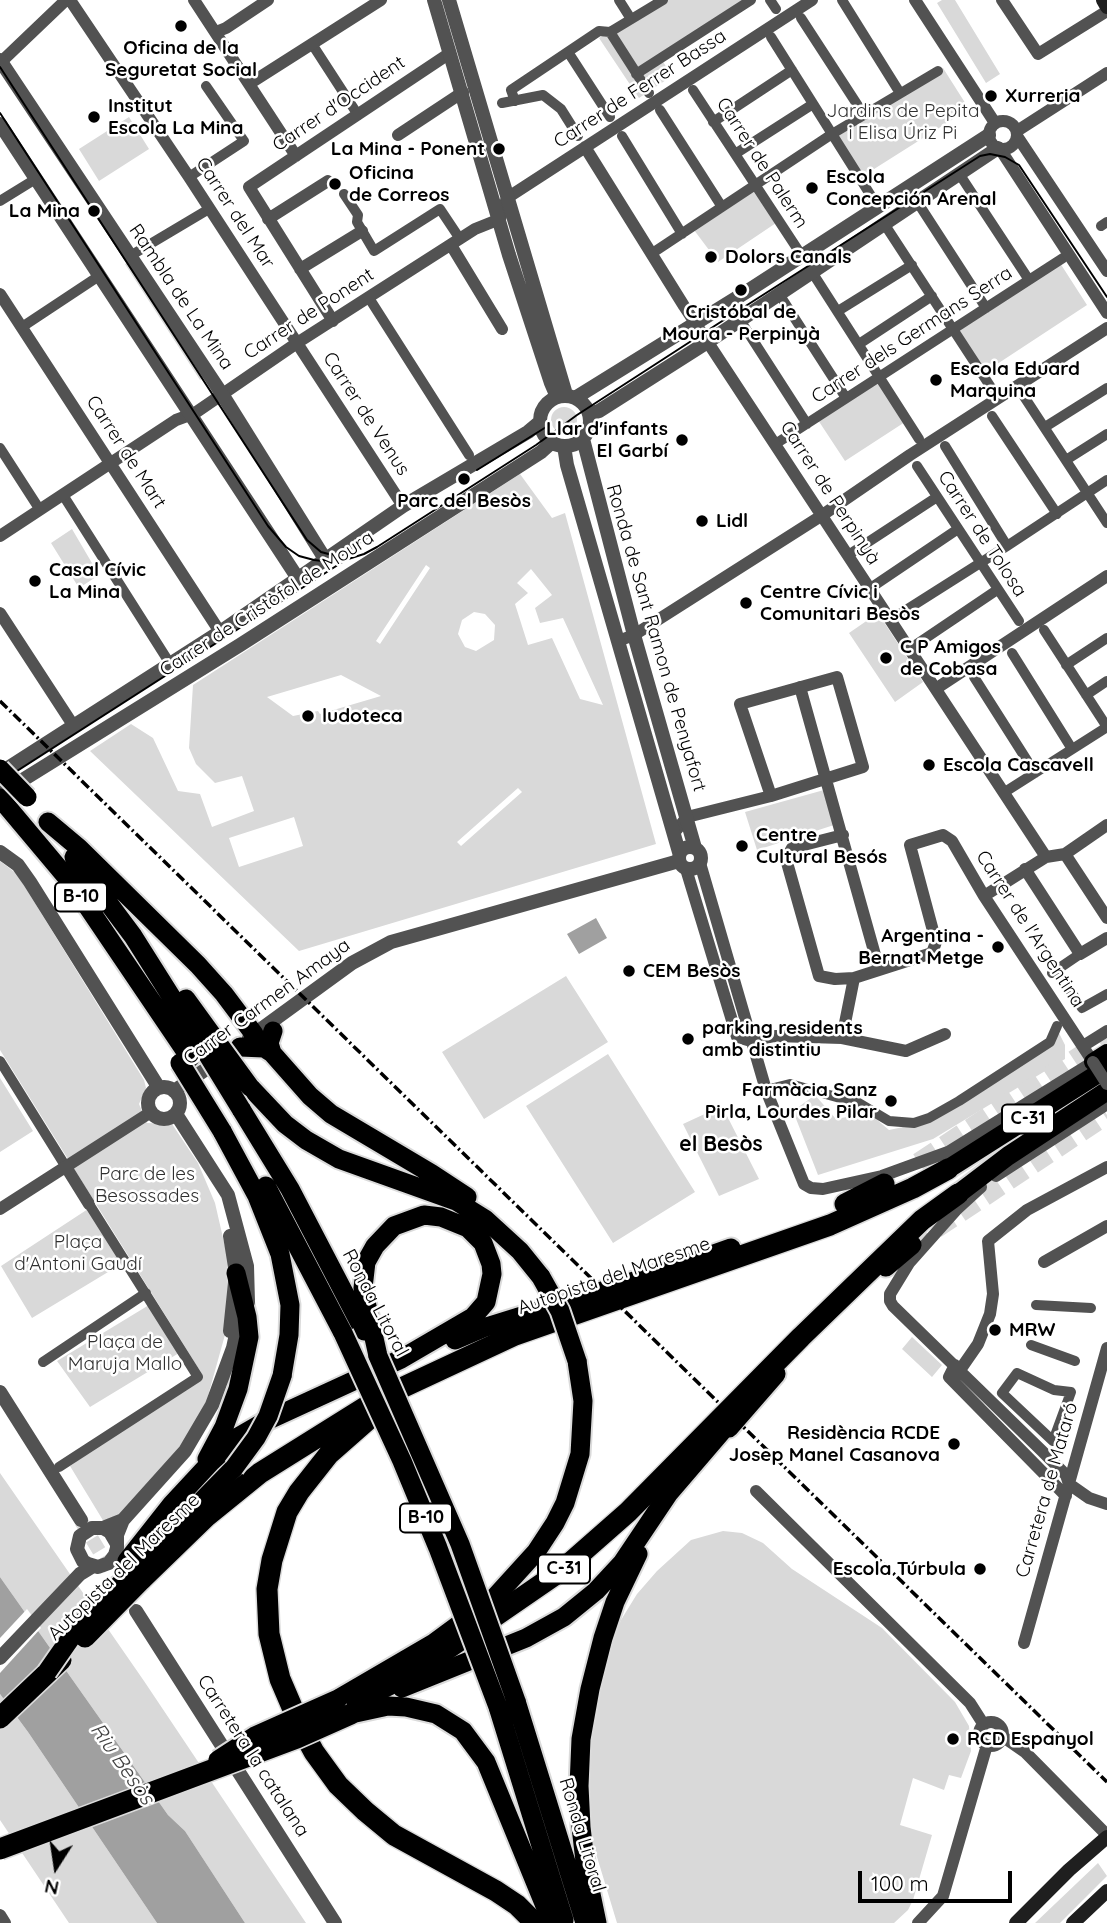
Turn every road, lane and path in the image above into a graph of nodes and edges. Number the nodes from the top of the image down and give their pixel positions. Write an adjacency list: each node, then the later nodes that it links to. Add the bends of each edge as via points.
1 (68, 0): 26 (street); 56 (street, Carrer del Mar)
2 (194, 0): 20 (street)
3 (268, 0): 20 (street)
4 (381, 0): 23 (street)
5 (434, 0): 25 (street)
6 (449, 0): 62 (street)
7 (619, 0): 19 (street)
8 (751, 0): 30 (street)
9 (770, 0): 16 (street)
10 (812, 0): 51 (street, Carrer de Ferrer Bassa)
11 (842, 0): 36 (street)
12 (915, 0): 46 (street)
13 (1002, 0): 17 (street, via 1038,54)
14 (1102, 0): 17 (main road)
15 (659, 1): 19 (street)
16 (776, 9)
17 (1107, 9)
18 (801, 18): 42 (street)
19 (631, 19): 21 (street)
20 (216, 32): 31 (street)
21 (610, 33): 24 (street, via 599,31); 30 (street)
22 (771, 37): 27 (street)
23 (312, 44): 31 (street); 41 (street)
24 (568, 52): 37 (street, via 511,90); 43 (street)
25 (450, 53): 34 (street); 41 (street, Carrer d'Occident)
26 (1, 62): 75 (street, Rambla de La Mina)
27 (792, 70): 39 (street); 44 (street)
28 (938, 71): 36 (street)
29 (1107, 73): 48 (street)
30 (636, 74): 35 (street)
31 (249, 84): 54 (street)
32 (206, 86): 56 (street, via 244,141)
33 (693, 90): 44 (street, Carrer de Palerm)
34 (463, 92): 49 (street); 69 (street)
35 (649, 93)
36 (900, 93): 42 (street)
37 (515, 100): 38 (street, Carrer de Perpinyà); 51 (street, Carrer de Perpinyà, via 543,95 561,109)
38 (502, 103)
39 (813, 104): 47 (street); 53 (street)
40 (660, 110): 66 (street)
41 (358, 115): 54 (street, Carrer d'Occident)
42 (864, 115): 47 (street)
43 (610, 117)
44 (713, 122): 53 (street, Carrer de Palerm)
45 (0, 124): 82 (street)
46 (992, 129): 48 (street, via 1008,121); 52 (street, via 992,143); 65 (street)
47 (832, 134): 59 (street); 65 (street)
48 (1017, 134): 52 (street, via 1009,148); 80 (street)
49 (398, 135)
50 (622, 136): 72 (street)
51 (582, 142): 62 (street, Carrer de Ferrer Bassa); 93 (street, Carrer de Perpinyà)
52 (999, 148): 55 (street); 90 (street)
53 (735, 154): 59 (street, Carrer de Palerm)
54 (296, 156): 60 (street, Carrer d'Occident)
55 (960, 175): 64 (street); 83 (street)
56 (189, 177): 67 (street, Carrer del Mar)
57 (34, 180): 63 (street)
58 (328, 181): 68 (street)
59 (755, 186): 66 (street); 76 (street, Carrer de Palerm)
60 (249, 187): 68 (street, Carrer del Mar)
61 (344, 194): 71 (street)
62 (507, 198): 69 (street); 106 (street)
63 (0, 201)
64 (918, 203): 70 (street); 88 (street)
65 (878, 206): 76 (street)
66 (722, 207): 72 (street)
67 (209, 208): 75 (street); 99 (street, Carrer del Mar)
68 (268, 219): 79 (street, Carrer del Mar)
69 (500, 219): 73 (street, Carrer de Ponent); 106 (street, via 549,379)
70 (885, 225): 78 (street); 81 (street)
71 (362, 231): 73 (street, via 374,251 440,209); 79 (street)
72 (682, 234): 74 (street)
73 (455, 242): 87 (street, Carrer de Ponent); 96 (street)
74 (657, 250)
75 (131, 256): 104 (street, Rambla de La Mina)
76 (802, 256): 93 (street)
77 (1063, 258): 83 (street, Carrer dels Germans Serra)
78 (912, 265): 86 (street); 89 (street)
79 (300, 269): 92 (street, Carrer del Mar)
80 (1107, 271)
81 (812, 272): 85 (street); 89 (street)
82 (99, 276): 94 (street); 109 (street)
83 (1029, 280): 88 (street, Carrer dels Germans Serra)
84 (0, 294): 94 (street, Carrer de Mart)
85 (779, 294): 91 (street); 107 (street)
86 (932, 296): 97 (street); 100 (street)
87 (369, 298): 92 (street, Carrer de Ponent); 121 (street)
88 (986, 308): 97 (street, Carrer dels Germans Serra)
89 (838, 311): 100 (street)
90 (1107, 313)
91 (740, 320): 98 (street); 112 (street)
92 (333, 321): 99 (street, Carrer de Ponent)
93 (696, 324): 98 (street, Carrer de Perpinyà); 106 (street)
94 (22, 327): 123 (street, Carrer de Mart)
95 (1107, 328): 132 (street)
96 (502, 329)
97 (953, 329): 101 (street, Carrer dels Germans Serra); 102 (street)
98 (709, 341): 108 (street); 132 (street, Carrer de Perpinyà)
99 (297, 343): 104 (street, Carrer de Ponent); 129 (street, Carrer de Venus)
100 (859, 344): 101 (street)
101 (879, 377): 107 (street, Carrer dels Germans Serra); 116 (street)
102 (992, 388)
103 (1107, 388): 113 (street)
104 (222, 394): 109 (street, Carrer de Ponent); 138 (street, Rambla de La Mina)
105 (1023, 395): 113 (street)
106 (566, 397): 108 (street, via 581,401); 111 (street, via 544,408)
107 (846, 398): 112 (street, Carrer dels Germans Serra)
108 (589, 414): 115 (street, via 589,430)
109 (189, 415): 123 (street, Carrer de Ponent, via 176,419); 141 (street)
110 (992, 416): 131 (street)
111 (540, 422): 118 (street, via 542,431); 129 (street, Carrer de Cristòfol de Moura)
112 (807, 424): 117 (street, Carrer dels Germans Serra)
113 (1045, 428): 122 (street)
114 (1107, 434): 122 (street)
115 (583, 439): 118 (street, via 573,445); 149 (street, Ronda de Sant Ramon de Penyafort)
116 (919, 439)
117 (780, 441)
118 (558, 444): 151 (street, Ronda de Sant Ramon de Penyafort); 169 (street, Carrer de Cristòfol de Moura)
119 (945, 446): 136 (street)
120 (0, 449): 130 (street)
121 (469, 455)
122 (1066, 460): 126 (street)
123 (111, 464): 127 (street, Carrer de Ponent); 148 (street, Carrer de Mart)
124 (917, 466): 128 (street, Carrer de Tolosa)
125 (1107, 480): 126 (street)
126 (1088, 493): 131 (street); 133 (street)
127 (63, 495): 130 (street, Carrer de Ponent); 154 (street)
128 (937, 497): 134 (street, Carrer de Tolosa); 137 (street)
129 (403, 506): 138 (street, Carrer de Cristòfol de Moura)
130 (40, 510): 135 (street, Carrer de Ponent)
131 (1057, 514): 136 (street)
132 (821, 516): 149 (street); 159 (street, Carrer de Perpinyà)
133 (1107, 523)
134 (958, 529): 139 (street, Carrer de Tolosa); 142 (street)
135 (0, 537)
136 (1007, 546): 139 (street)
137 (853, 552)
138 (325, 559): 141 (street, Carrer de Cristòfol de Moura)
139 (979, 564): 143 (street, Carrer de Tolosa); 145 (street)
140 (1107, 576): 159 (street)
141 (297, 578): 148 (street, Carrer de Cristòfol de Moura)
142 (875, 585)
143 (997, 590): 146 (street, Carrer de Tolosa); 152 (street)
144 (0, 613): 161 (street)
145 (895, 617)
146 (1019, 621)
147 (1044, 629): 155 (street)
148 (220, 632): 161 (street, Carrer de Cristòfol de Moura)
149 (634, 635): 151 (street); 170 (street, Ronda de Sant Ramon de Penyafort)
150 (1107, 638): 155 (street)
151 (619, 643): 173 (street, Ronda de Sant Ramon de Penyafort)
152 (914, 646)
153 (1012, 653): 163 (street)
154 (167, 659)
155 (1066, 665): 160 (street)
156 (974, 677): 165 (street)
157 (1107, 681): 160 (street)
158 (800, 687): 166 (street); 166 (street, via 837,677 863,767); 168 (street, via 740,704)
159 (937, 688): 177 (street, Carrer de Perpinyà)
160 (1086, 695): 162 (street)
161 (73, 725): 164 (street, Carrer de Cristòfol de Moura)
162 (1107, 727): 163 (street)
163 (1072, 749): 165 (street)
164 (0, 771): 171 (highway, Ronda Litoral / B-10, bridge)
165 (1035, 773): 167 (street)
166 (828, 779): 168 (street); 174 (street)
167 (1008, 790)
168 (771, 796): 170 (street)
169 (3, 800): 194 (highway, Ronda Litoral / B-10, via 73,885 138,982)
170 (687, 817): 173 (street); 178 (street, Ronda de Sant Ramon de Penyafort, via 700,853)
171 (48, 822): 191 (highway, via 170,936 224,994); 194 (highway, Ronda Litoral / B-10, via 133,936)
172 (1107, 825): 176 (street)
173 (674, 833): 178 (street, Ronda de Sant Ramon de Penyafort)
174 (843, 835): 184 (street); 185 (street, via 792,848 786,859 819,976)
175 (0, 852): 198 (street, via 18,865 30,882)
176 (1065, 854): 177 (street); 181 (street)
177 (1046, 857): 179 (street)
178 (686, 861): 191 (street, Carrer Carmen Amaya, via 377,948); 192 (street, Ronda de Sant Ramon de Penyafort, via 737,1037)
179 (1024, 869): 180 (street); 183 (street)
180 (984, 896): 184 (street, Carrer de l'Argentina, via 952,841 943,835 910,845 936,942 932,954); 193 (street, Carrer de l'Argentina)
181 (1107, 918)
182 (1107, 938): 183 (street)
183 (1080, 954): 186 (street, via 1054,971 1082,1008)
184 (879, 969): 185 (street)
185 (854, 978): 190 (street)
186 (1107, 994)
187 (1057, 1026): 199 (street, via 1050,1042 959,1101 914,1123 889,1121 852,1099 790,1084)
188 (1107, 1031): 193 (street)
189 (945, 1034): 190 (street, via 906,1051)
190 (842, 1038): 192 (street, via 775,1036)
191 (254, 1040): 201 (street, Carrer Carmen Amaya); 213 (highway, via 331,1114 464,1194)
192 (751, 1041): 199 (street, Ronda de Sant Ramon de Penyafort)
193 (1083, 1046): 196 (street, Carrer de l'Argentina)
194 (197, 1052): 204 (highway, Ronda Litoral / B-10); 213 (highway, bridge, via 250,1087 306,1140 339,1159 456,1201)
195 (0, 1061): 205 (street)
196 (1102, 1061): 197 (street, Carrer de l'Argentina, bridge); 199 (street, Ronda de Sant Ramon de Penyafort, via 948,1152 882,1176 823,1189 804,1184); 207 (highway, C-31)
197 (1107, 1084)
198 (159, 1088): 201 (street, via 166,1087); 203 (street, via 149,1097)
199 (766, 1090)
200 (1107, 1091): 210 (highway, C-31)
201 (177, 1101): 203 (street, via 165,1119); 208 (street)
202 (1107, 1104): 231 (street, via 986,1183 957,1209 890,1294 892,1306)
203 (151, 1112): 205 (street)
204 (230, 1120): 224 (highway, Ronda Litoral / B-10, via 290,1189); 249 (highway, bridge, via 280,1254 290,1305 282,1377 268,1416 234,1468); 255 (highway, Ronda Litoral / B-10, bridge, via 343,1333)
205 (66, 1167): 211 (street); 212 (street)
206 (1107, 1167): 231 (street, via 1027,1209 988,1241 993,1294 990,1314 978,1344)
207 (948, 1169): 216 (highway, C-31, via 855,1215)
208 (213, 1174): 218 (street); 222 (street, via 228,1195 247,1266)
209 (884, 1184): 216 (highway)
210 (958, 1194): 227 (highway, C-31, via 922,1220)
211 (89, 1204): 219 (street)
212 (0, 1209)
213 (485, 1219): 256 (highway, bridge, via 520,1251 560,1311 577,1361 583,1401 580,1454 555,1523 496,1596)
214 (1107, 1226): 217 (street)
215 (912, 1245): 227 (highway)
216 (738, 1252): 223 (highway, Autopista del Maresme / C-31, via 686,1275); 235 (highway, via 483,1328 341,1392)
217 (1044, 1262)
218 (236, 1273): 222 (highway); 233 (street)
219 (146, 1293): 230 (street); 239 (street, via 198,1377)
220 (1036, 1305): 221 (street)
221 (1091, 1308)
222 (244, 1310): 225 (highway, via 248,1337)
223 (553, 1320): 249 (highway, Autopista del Maresme / C-31, via 471,1354 345,1418 260,1473 198,1524); 269 (highway, via 531,1338 387,1403 349,1435 312,1475 287,1512 267,1589 269,1634 280,1679 300,1728 338,1785 394,1835 496,1891)
224 (366, 1323): 235 (highway, via 366,1262 394,1226 424,1215 441,1217 468,1228 483,1243 491,1264 491,1287 473,1317 401,1359); 255 (highway, Ronda Litoral / B-10, bridge, via 460,1544)
225 (240, 1344): 233 (street); 240 (highway, via 243,1373 224,1427)
226 (1031, 1345): 229 (street)
227 (797, 1347): 232 (highway); 256 (highway, C-31, via 562,1570 411,1674)
228 (1107, 1348): 242 (street, Carretera de Mataró)
229 (1075, 1361)
230 (43, 1362)
231 (957, 1367): 238 (street); 241 (street, via 949,1377)
232 (778, 1370): 256 (highway, C-31, via 669,1493 622,1563 564,1617 526,1638); 266 (highway, via 652,1529 615,1602 590,1689 579,1762)
233 (225, 1372): 246 (street, via 185,1451)
234 (0, 1392): 236 (street)
235 (326, 1394): 240 (highway, via 238,1437)
236 (24, 1430): 239 (street, via 42,1442); 245 (street); 248 (street, via 28,1453)
237 (1053, 1441): 237 (street, via 1002,1393 1017,1373 1054,1390 1071,1392)
238 (1058, 1466): 241 (street); 242 (street, via 1066,1475)
239 (59, 1467): 247 (street)
240 (198, 1475): 249 (highway)
241 (1053, 1483): 242 (street)
242 (1068, 1490): 244 (street); 252 (street, Carretera de Mataró)
243 (756, 1491): 258 (street, via 970,1703)
244 (1107, 1504)
245 (81, 1520)
246 (123, 1520): 247 (street); 249 (street)
247 (101, 1528): 248 (street); 249 (street, via 113,1536)
248 (80, 1536): 250 (street, via 77,1549)
249 (130, 1563): 250 (street, via 115,1555 109,1563); 254 (highway, Autopista del Maresme / C-31, bridge); 254 (highway, bridge)
250 (85, 1566): 253 (street)
251 (136, 1611): 268 (street, Carretera la catalana)
252 (1024, 1643)
253 (0, 1658)
254 (47, 1672): 257 (highway, Autopista del Maresme / C-31)
255 (507, 1704): 266 (highway, Ronda Litoral / B-10); 271 (highway, Ronda Litoral / B-10)
256 (344, 1707): 262 (highway, C-31, bridge, via 218,1760); 263 (highway, bridge, via 297,1738); 270 (highway, via 406,1707 436,1714 463,1731 486,1762)
257 (0, 1718)
258 (984, 1725): 259 (street, via 996,1724); 260 (street, via 979,1737)
259 (1002, 1736): 260 (street, via 998,1744); 261 (street, via 1025,1752)
260 (987, 1745): 272 (street, via 943,1896)
261 (1107, 1836): 273 (main road)
262 (0, 1840)
263 (0, 1849)
264 (1107, 1891): 274 (main road)
265 (0, 1915): 267 (street)
266 (592, 1919)
267 (5, 1923)
268 (335, 1923)
269 (536, 1923)
270 (552, 1923)
271 (564, 1923)
272 (918, 1923)
273 (1016, 1923)
274 (1073, 1923)

